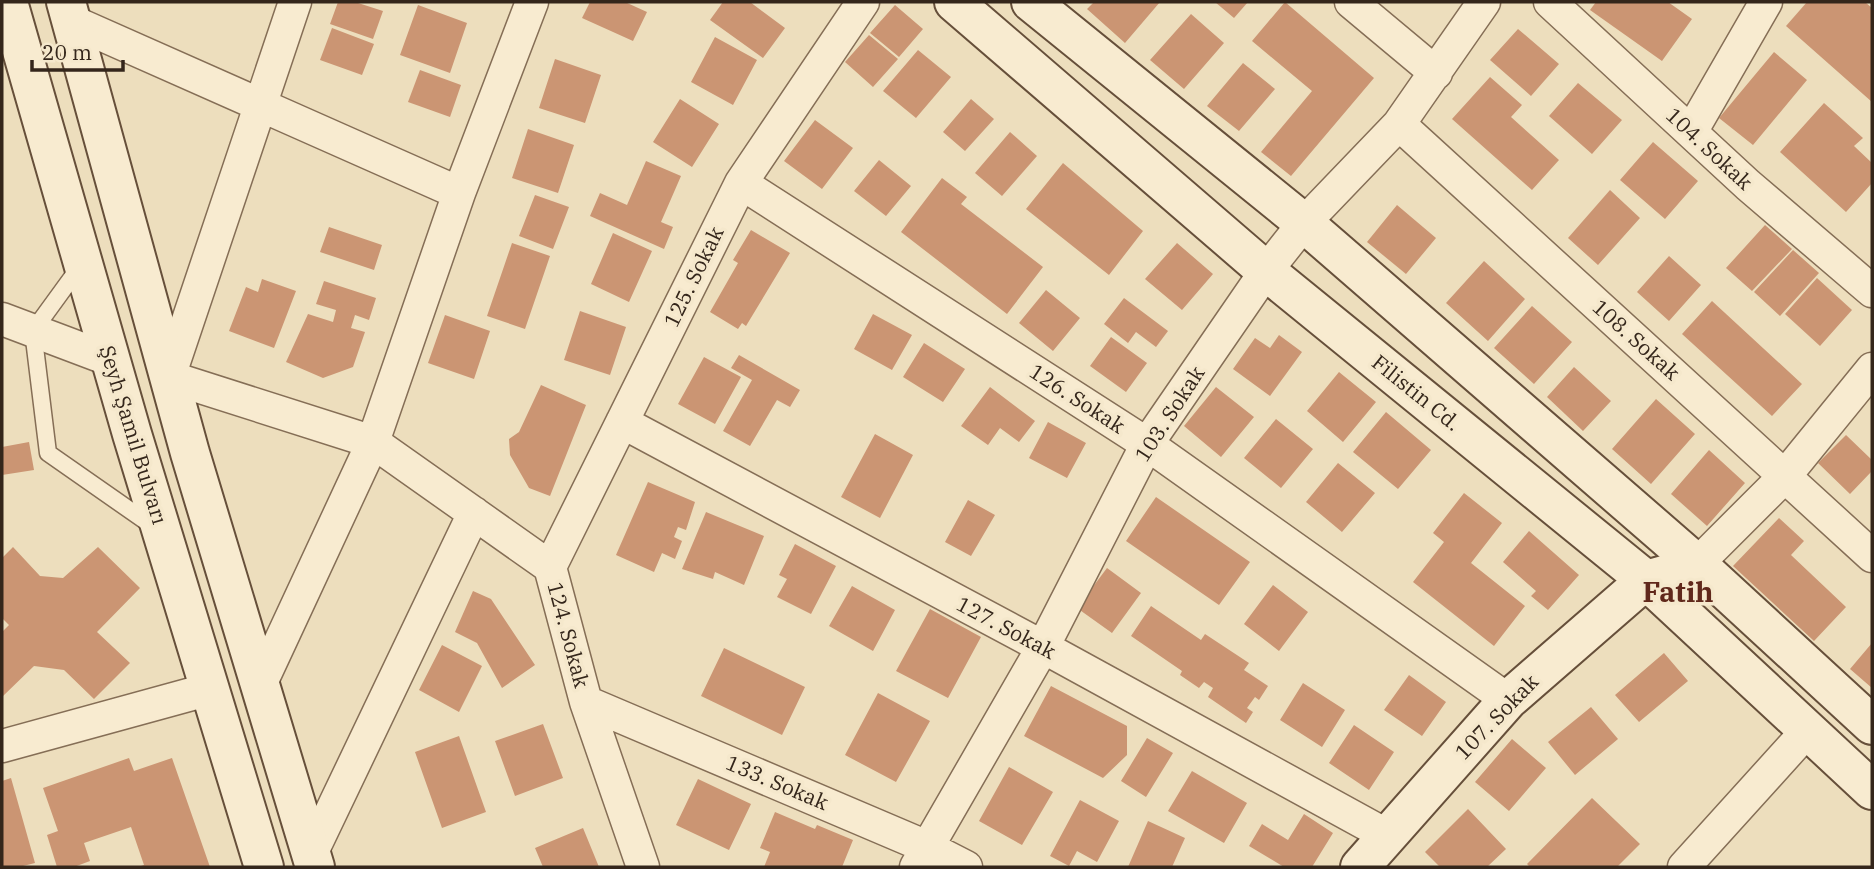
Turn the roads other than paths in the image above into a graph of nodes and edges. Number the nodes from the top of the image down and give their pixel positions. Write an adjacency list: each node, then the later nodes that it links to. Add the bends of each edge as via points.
1 (8, 2): 19 (main road, Şeyh Şamil Bulvarı)
2 (295, 2): 13 (street)
3 (532, 2): 17 (street)
4 (863, 2): 16 (street, 125. Sokak)
5 (954, 2): 20 (main road, Filistin Cd.)
6 (1031, 2): 18 (main road)
7 (1351, 2): 12 (street)
8 (1484, 2): 12 (street, 103. Sokak)
9 (1550, 2): 15 (street, 104. Sokak)
10 (1766, 2): 15 (street)
11 (68, 11): 13 (street); 26 (main road)
12 (1436, 73): 14 (street, 103. Sokak)
13 (262, 104): 17 (street); 26 (street)
14 (1399, 124): 18 (street, 103. Sokak); 30 (street, 108. Sokak)
15 (1691, 132): 21 (street, 104. Sokak)
16 (741, 183): 27 (street, 125. Sokak); 29 (street, 126. Sokak)
17 (459, 193): 28 (street)
18 (1304, 223): 20 (street, 103. Sokak); 34 (main road)
19 (83, 262): 23 (lane); 24 (main road, Şeyh Şamil Bulvarı)
20 (1266, 271): 29 (street, 103. Sokak); 36 (main road, Filistin Cd.)
21 (1872, 291)
22 (2, 319): 23 (street)
23 (33, 331): 24 (street); 32 (lane, via 48,453)
24 (111, 360): 32 (main road, Şeyh Şamil Bulvarı)
25 (1872, 369): 30 (street)
26 (169, 377): 28 (street, 124. Sokak); 38 (main road)
27 (622, 422): 35 (street, 125. Sokak); 37 (street, 127. Sokak)
28 (373, 442): 31 (street, 124. Sokak); 38 (street)
29 (1147, 444): 37 (street, 103. Sokak); 40 (street, 126. Sokak)
30 (1784, 476): 33 (street, 108. Sokak); 34 (street)
31 (474, 513): 35 (street, 124. Sokak); 48 (street)
32 (162, 533): 39 (main road, Şeyh Şamil Bulvarı)
33 (1872, 556)
34 (1697, 564): 36 (main road); 42 (main road)
35 (550, 568): 41 (street, 124. Sokak)
36 (1646, 580): 40 (main road, 107. Sokak); 43 (main road, Filistin Cd.)
37 (1042, 647): 46 (street, 127. Sokak); 47 (street, 103. Sokak)
38 (260, 685): 48 (main road)
39 (210, 689): 44 (street); 49 (main road, Şeyh Şamil Bulvarı)
40 (1508, 700): 46 (main road, 107. Sokak)
41 (586, 702): 47 (street, 133. Sokak); 50 (street, 124. Sokak)
42 (1872, 724)
43 (1807, 731): 45 (main road, Filistin Cd.); 53 (street)
44 (2, 746)
45 (1872, 790)
46 (1388, 836): 52 (main road, 107. Sokak)
47 (922, 857): 51 (street, 133. Sokak)
48 (313, 861)
49 (264, 867)
50 (643, 867)
51 (966, 867)
52 (1360, 867)
53 (1684, 867)

